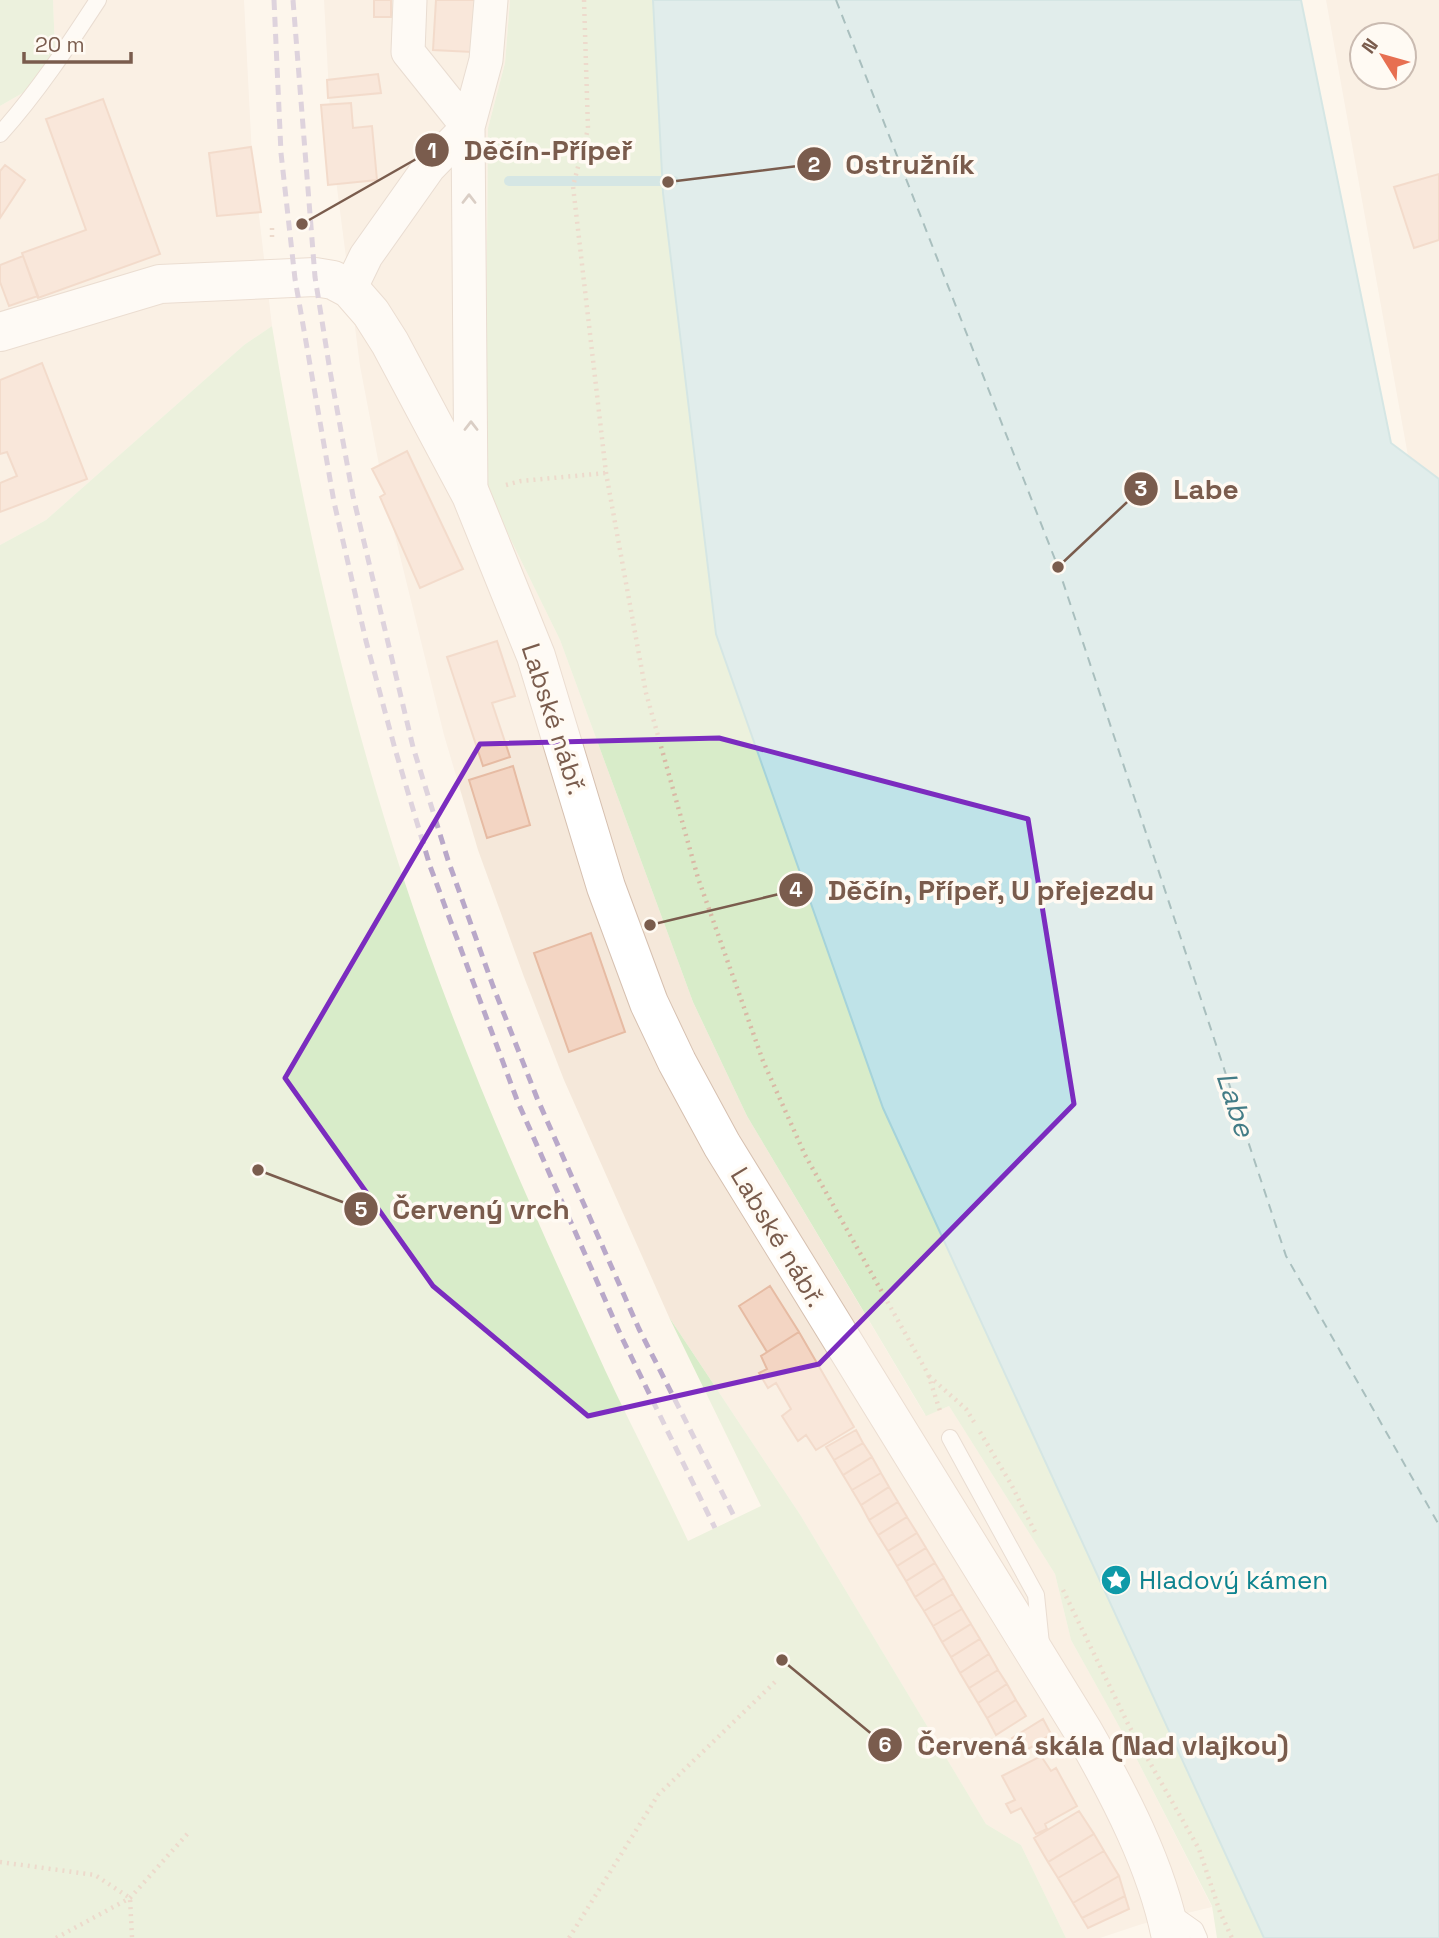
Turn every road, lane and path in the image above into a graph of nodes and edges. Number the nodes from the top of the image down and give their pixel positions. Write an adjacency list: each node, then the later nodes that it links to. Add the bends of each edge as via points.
1 (98, 0): 6 (lane)
2 (410, 0): 5 (street, via 408,52)
3 (491, 0): 5 (street, Labské nábř., via 486,60)
4 (584, 0): 9 (path, via 587,129 573,186)
5 (468, 127): 7 (street, Labské nábř., via 429,167 366,256); 11 (street, Labské nábř., one-way to 5)
6 (0, 134)
7 (350, 289): 8 (street, Labské nábř., via 315,277 160,284); 11 (street, Labské nábř., via 390,343)
8 (0, 332)
9 (606, 473): 10 (path); 12 (path, via 646,693 698,878 763,1061 805,1155)
10 (521, 481)
11 (471, 495): 16 (street, Labské nábř., via 536,656 606,887 649,1003 677,1062 736,1169)
12 (928, 1374): 13 (path); 14 (path, via 966,1409)
13 (950, 1438): 16 (lane, via 1035,1595)
14 (1039, 1541)
15 (1062, 1588): 26 (path, via 1129,1726 1199,1849)
16 (1043, 1667): 21 (street, Labské nábř., via 1117,1792)
17 (776, 1681): 24 (path, via 658,1795)
18 (189, 1832): 20 (path)
19 (0, 1862): 20 (path, via 95,1875)
20 (130, 1898): 22 (path); 23 (path)
21 (1168, 1923): 25 (lane, via 1195,1930)
22 (56, 1938)
23 (132, 1938)
24 (569, 1938)
25 (1199, 1938)
26 (1232, 1938)

